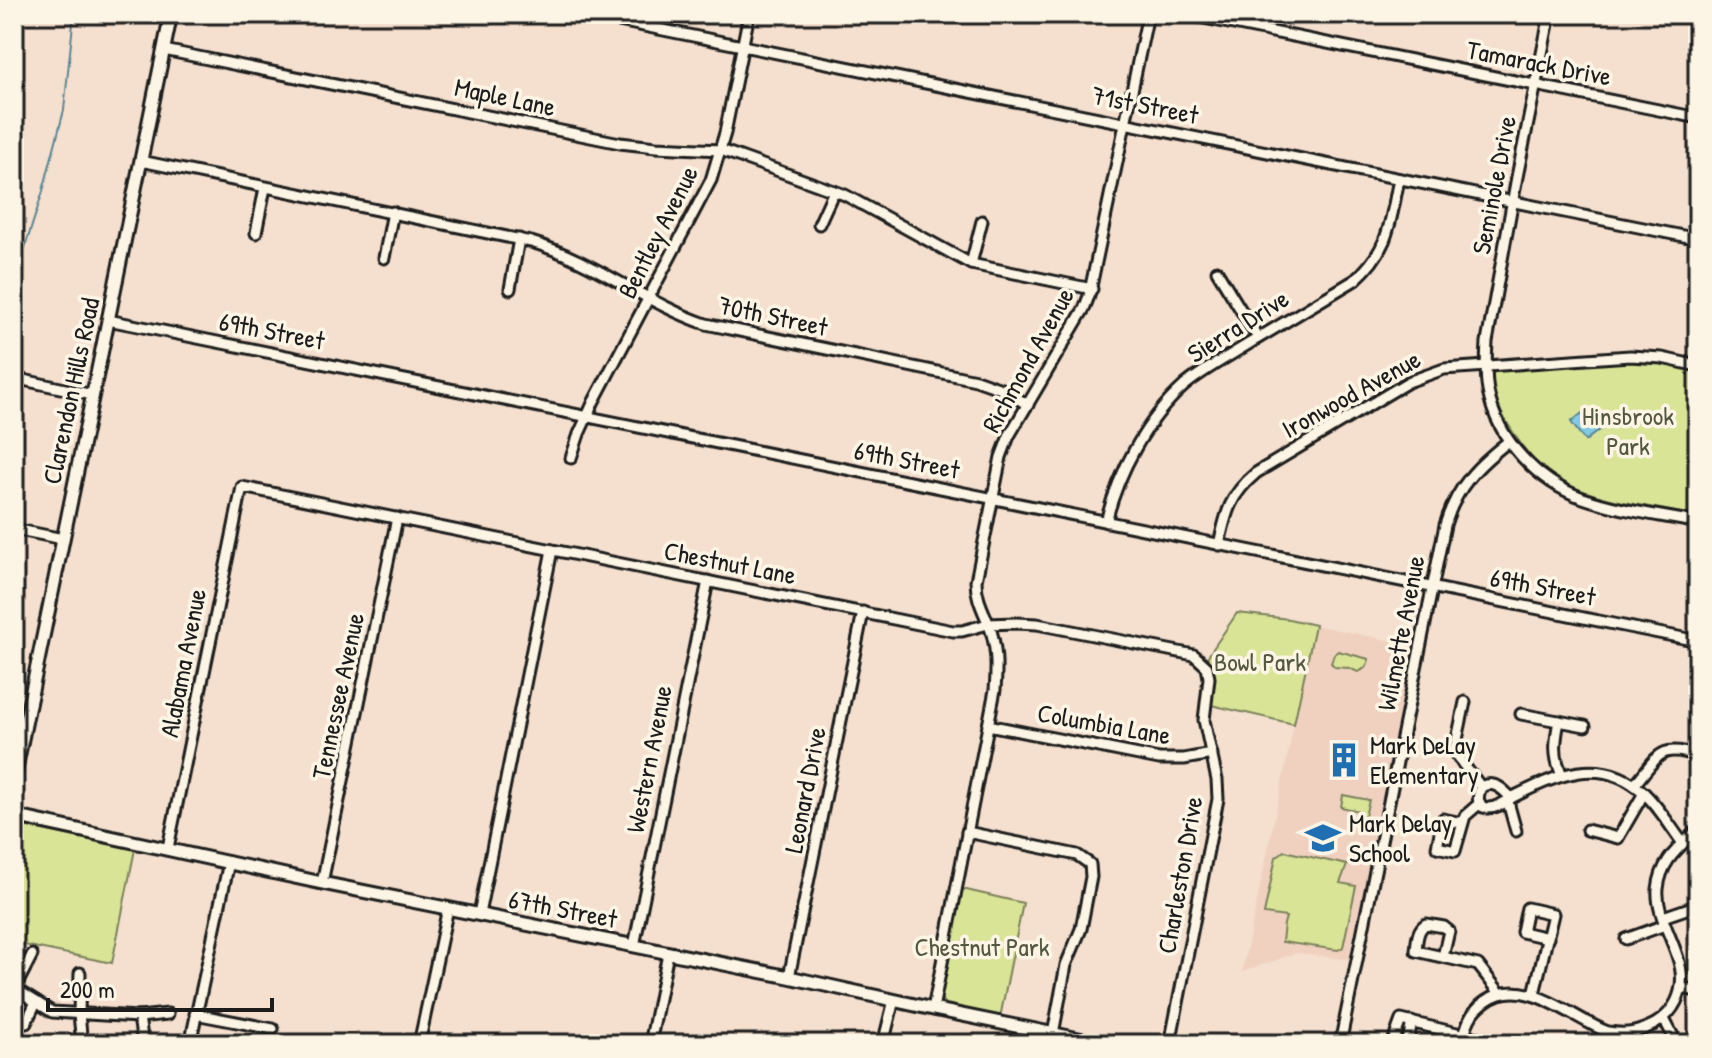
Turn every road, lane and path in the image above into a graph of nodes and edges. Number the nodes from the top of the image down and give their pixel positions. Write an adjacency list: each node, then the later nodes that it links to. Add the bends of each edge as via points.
1 (171, 14): 8 (street, Clarendon Hills Road)
2 (584, 14): 7 (street, 71st Street)
3 (749, 14): 7 (street, Bentley Avenue)
4 (1148, 14): 11 (street, Richmond Avenue)
5 (1184, 14): 9 (street, Tamarack Drive)
6 (1550, 14): 9 (street, Seminole Drive)
7 (743, 46): 11 (street, 71st Street); 12 (street, Bentley Avenue)
8 (164, 50): 12 (street, Maple Lane, via 620,143); 13 (street, Clarendon Hills Road)
9 (1535, 85): 10 (street, Tamarack Drive); 17 (street, Seminole Drive)
10 (1698, 118)
11 (1125, 124): 14 (street, 71st Street); 28 (street, Richmond Avenue)
12 (721, 150): 16 (street, Maple Lane); 29 (street, Bentley Avenue, via 703,199)
13 (141, 161): 15 (street, 70th Street); 30 (street, Clarendon Hills Road)
14 (1399, 179): 17 (street, 71st Street); 31 (street, Sierra Drive, via 1388,232 1373,262 1355,280)
15 (265, 188): 18 (street, 70th Street); 21 (street)
16 (834, 191): 20 (street); 25 (street, Maple Lane)
17 (1512, 202): 23 (street, 71st Street); 32 (street, Seminole Drive)
18 (393, 212): 22 (street, 70th Street); 24 (street)
19 (982, 221): 25 (street)
20 (819, 224)
21 (256, 233)
22 (519, 239): 27 (street); 29 (street, 70th Street, via 568,256)
23 (1698, 239)
24 (384, 258)
25 (971, 264): 28 (street, Maple Lane)
26 (1217, 271): 31 (street)
27 (510, 289)
28 (1092, 289): 36 (street, Richmond Avenue)
29 (649, 299): 36 (street, 70th Street, via 719,328 976,380); 37 (street, Bentley Avenue)
30 (108, 320): 35 (street, Clarendon Hills Road); 37 (street, 69th Street)
31 (1258, 338): 43 (street, Sierra Drive, via 1205,370 1166,404 1121,474)
32 (1486, 365): 33 (street, Ironwood Avenue, via 1630,356); 38 (street, Seminole Drive, via 1488,392); 47 (street, Ironwood Avenue, via 1444,369 1408,382 1256,473 1230,501)
33 (1698, 366)
34 (14, 378): 35 (street)
35 (93, 395): 46 (street, Clarendon Hills Road)
36 (1028, 405): 41 (street, Richmond Avenue, via 1006,442)
37 (587, 417): 39 (street, Bentley Avenue); 41 (street, 69th Street)
38 (1509, 441): 44 (street, Seminole Drive, via 1538,472 1574,495); 50 (street, Wilmette Avenue, via 1470,475 1456,496)
39 (571, 458)
40 (242, 487): 42 (street, Chestnut Lane); 76 (street, Alabama Avenue)
41 (992, 499): 43 (street, 69th Street); 52 (street, Richmond Avenue, via 976,581)
42 (397, 518): 48 (street, Chestnut Lane); 78 (street, Tennessee Avenue)
43 (1106, 522): 47 (street, 69th Street)
44 (1698, 523)
45 (14, 529): 46 (street)
46 (63, 539): 63 (street, Clarendon Hills Road)
47 (1219, 545): 50 (street, 69th Street)
48 (552, 550): 49 (street, Chestnut Lane); 81 (street)
49 (708, 581): 51 (street, Chestnut Lane); 85 (street, Western Avenue)
50 (1432, 588): 53 (street, 69th Street); 117 (street, Wilmette Avenue)
51 (863, 612): 52 (street, Chestnut Lane, via 953,631); 90 (street, Leonard Drive)
52 (988, 624): 54 (street, Chestnut Lane, via 1047,625 1194,655); 58 (street, Richmond Avenue, via 997,673)
53 (1698, 641)
54 (1207, 667): 60 (street, Charleston Drive, via 1204,720)
55 (1465, 702): 65 (street, via 1456,755)
56 (1521, 714): 57 (street)
57 (1559, 721): 59 (street); 62 (street, via 1555,759)
58 (988, 725): 60 (street, Columbia Lane, via 1159,759); 74 (street, Richmond Avenue)
59 (1585, 726)
60 (1212, 754): 116 (street, Charleston Drive, via 1217,810)
61 (1698, 756): 64 (street, via 1678,750 1662,753)
62 (1562, 775): 64 (street, via 1601,772); 67 (street)
63 (14, 778)
64 (1634, 785): 66 (street)
65 (1481, 787): 67 (street, via 1499,786); 68 (street)
66 (1644, 793): 72 (street, via 1618,838); 75 (street)
67 (1510, 800): 68 (street, via 1496,809); 73 (street)
68 (1480, 803): 70 (street)
69 (14, 816): 76 (street, 67th Street)
70 (1462, 823)
71 (1698, 829): 75 (street)
72 (1587, 830)
73 (1516, 831)
74 (967, 832): 98 (street, Richmond Avenue); 107 (street, via 1077,855 1090,864 1081,929 1063,974)
75 (1690, 838): 82 (street, via 1665,863 1658,901)
76 (168, 848): 77 (street, 67th Street)
77 (229, 862): 78 (street, 67th Street); 101 (street)
78 (322, 883): 80 (street, 67th Street)
79 (1698, 905): 82 (street)
80 (448, 908): 81 (street, 67th Street); 112 (street)
81 (479, 914): 85 (street, 67th Street)
82 (1664, 921): 84 (street); 92 (street, via 1681,968)
83 (1548, 938): 95 (street)
84 (1626, 939)
85 (634, 946): 86 (street, 67th Street)
86 (668, 953): 90 (street, 67th Street); 113 (street)
87 (32, 955): 91 (street)
88 (1443, 957): 94 (street, via 1478,965)
89 (80, 973): 99 (street)
90 (789, 977): 96 (street, 67th Street)
91 (15, 988): 97 (street)
92 (1681, 988): 93 (street); 103 (street)
93 (1698, 991)
94 (1500, 993): 95 (street); 108 (street, via 1469,1017)
95 (1534, 994): 106 (street)
96 (894, 1000): 98 (street, 67th Street); 114 (street)
97 (36, 1002): 99 (street, via 52,1012); 104 (street)
98 (933, 1009): 107 (street, 67th Street)
99 (79, 1014): 102 (street); 109 (street)
100 (168, 1014): 102 (street)
101 (195, 1014): 105 (street); 111 (street)
102 (139, 1017): 110 (street)
103 (1664, 1019): 106 (street, via 1640,1032); 121 (street)
104 (26, 1023)
105 (273, 1029)
106 (1608, 1032): 120 (street)
107 (1053, 1034): 115 (street, 67th Street)
108 (1463, 1039): 118 (street, via 1401,1020 1394,1039); 119 (street)
109 (82, 1044)
110 (143, 1044)
111 (190, 1044)
112 (419, 1044)
113 (650, 1044)
114 (883, 1044)
115 (1103, 1044)
116 (1170, 1044)
117 (1340, 1044)
118 (1403, 1044)
119 (1504, 1044)
120 (1605, 1044)
121 (1675, 1044)

